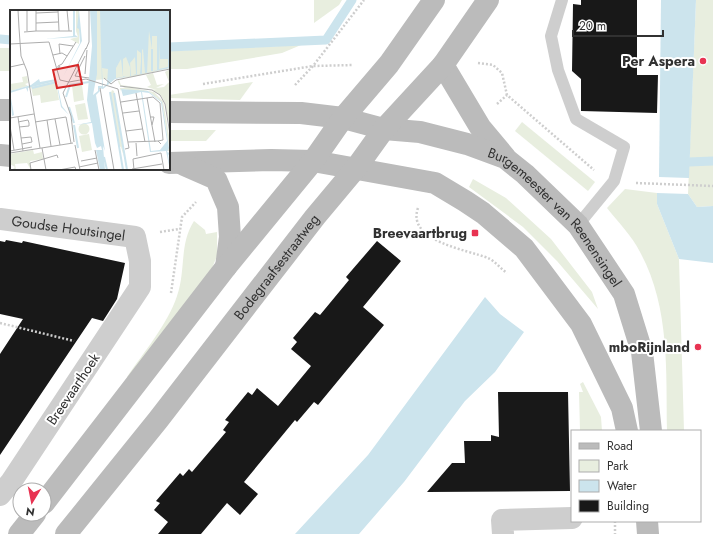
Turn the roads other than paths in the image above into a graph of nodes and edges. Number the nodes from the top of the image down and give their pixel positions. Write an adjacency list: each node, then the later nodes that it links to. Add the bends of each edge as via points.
1 (434, 0): 6 (main road, via 389,64)
2 (488, 0): 4 (main road, Bodegraafsestraatweg)
3 (562, 0): 15 (lane, via 551,36 558,70 576,119 624,146 614,181)
4 (443, 65): 7 (main road, Bodegraafsestraatweg); 10 (main road, via 480,127)
5 (170, 112): 6 (main road, via 301,113)
6 (343, 118): 7 (main road, Burgemeester van Reenensingel); 11 (main road)
7 (384, 129): 10 (main road, Burgemeester van Reenensingel, via 426,134 467,144); 13 (main road, Bodegraafsestraatweg)
8 (0, 155): 9 (main road)
9 (10, 156)
10 (505, 158): 15 (main road, Burgemeester van Reenensingel)
11 (313, 161): 12 (main road); 13 (main road); 16 (main road)
12 (175, 164): 16 (main road, via 216,179 228,207 230,237)
13 (356, 168): 18 (main road, via 435,183 484,213 524,248 581,324 622,408); 27 (main road, Bodegraafsestraatweg)
14 (0, 219): 17 (street, Goudse Houtsingel, via 135,238 140,261 140,287)
15 (578, 225): 19 (main road, Burgemeester van Reenensingel, via 624,294 642,352)
16 (226, 267): 20 (main road)
17 (100, 347): 21 (street, Breevaarthoek)
18 (627, 430)
19 (651, 430)
20 (52, 493)
21 (0, 495)
22 (571, 518): 28 (street, via 502,520)
23 (29, 522): 26 (main road)
24 (574, 522): 29 (street)
25 (647, 522): 30 (main road)
26 (19, 534)
27 (66, 534)
28 (503, 534)
29 (574, 534)
30 (648, 534)

